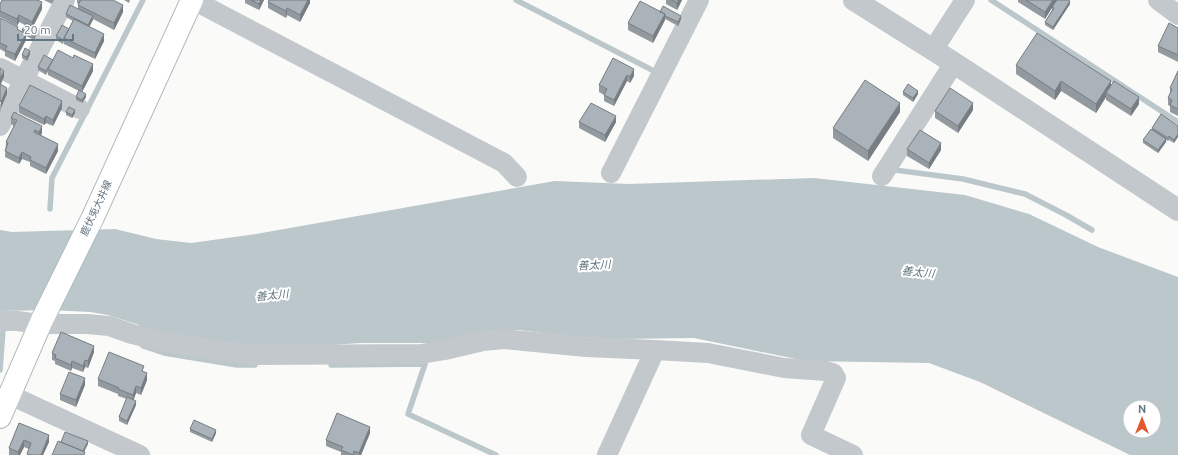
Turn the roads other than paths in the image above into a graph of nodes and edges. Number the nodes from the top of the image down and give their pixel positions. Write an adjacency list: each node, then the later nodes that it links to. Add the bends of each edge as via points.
1 (65, 0): 11 (street)
2 (193, 0): 16 (street, via 504,163); 19 (main road, 鹿伏兎大井線)
3 (699, 0): 14 (street)
4 (854, 0): 8 (street)
5 (965, 0): 8 (street)
6 (1158, 0): 7 (street)
7 (1178, 15)
8 (933, 50): 9 (street)
9 (954, 63): 15 (street); 17 (street)
10 (0, 68): 11 (street)
11 (24, 80): 12 (street); 13 (street)
12 (80, 109)
13 (0, 126)
14 (610, 173)
15 (882, 176)
16 (517, 177)
17 (1178, 210)
18 (0, 322): 19 (street)
19 (41, 322): 20 (street, via 109,326 170,343 249,356 421,354 503,339); 21 (main road, 鹿伏兎大井線)
20 (655, 350): 24 (street); 25 (street, via 708,353 784,368 833,373 836,378 811,435)
21 (10, 395): 22 (main road, 鹿伏兎大井線); 23 (street)
22 (0, 417)
23 (140, 455)
24 (607, 455)
25 (853, 455)

